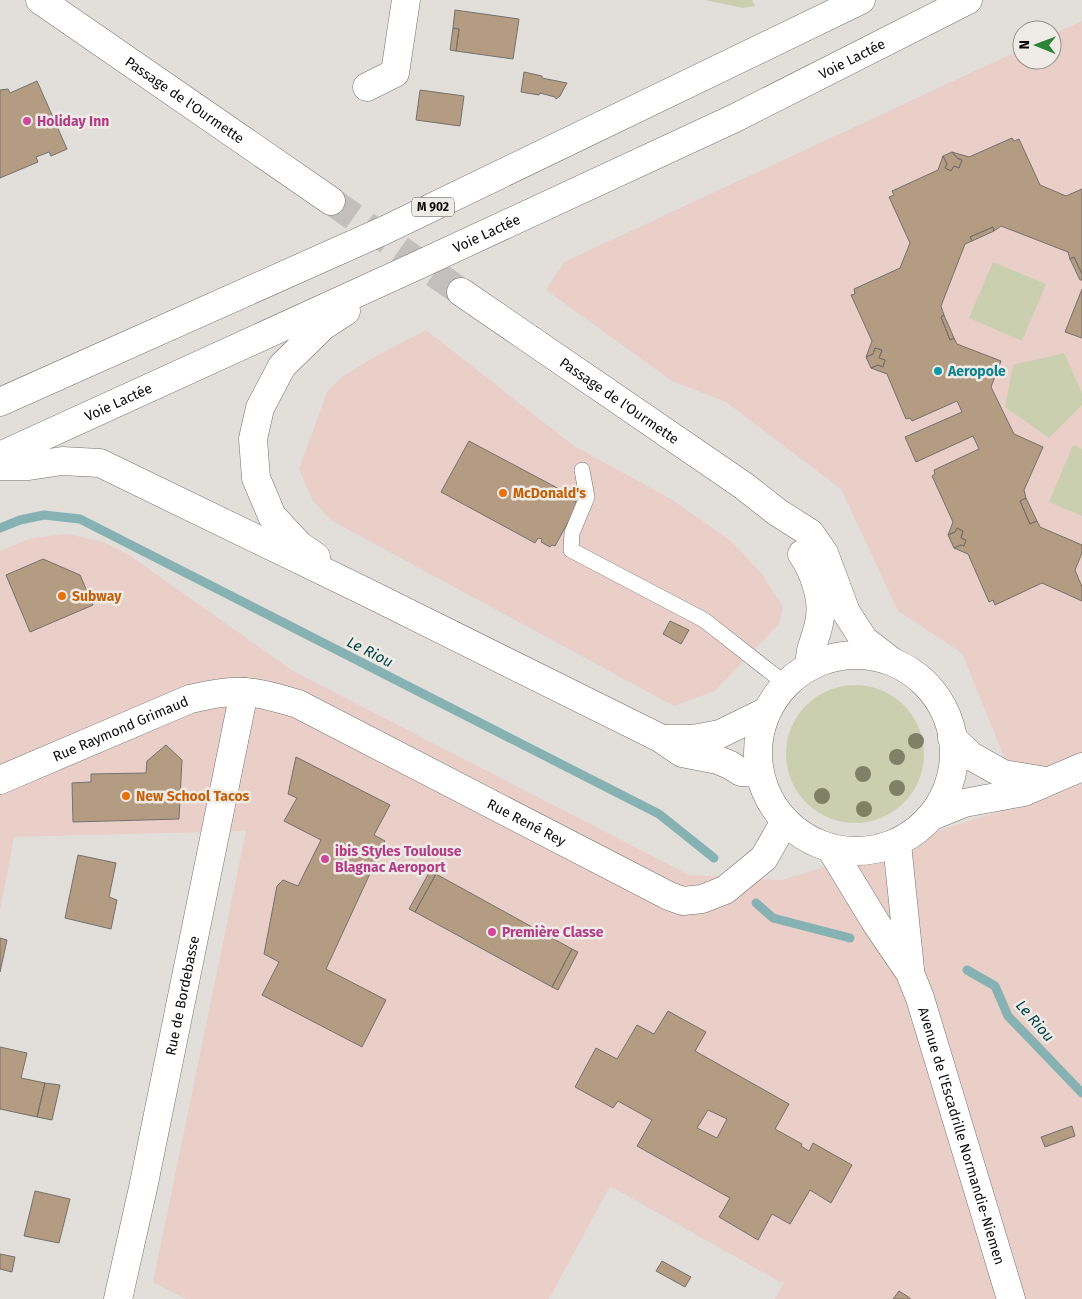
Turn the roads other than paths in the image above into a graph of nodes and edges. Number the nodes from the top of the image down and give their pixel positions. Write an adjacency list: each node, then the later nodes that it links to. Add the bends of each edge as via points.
1 (40, 0): 6 (main road, Passage de l'Ourmette)
2 (406, 0): 5 (main road, via 395,73)
3 (860, 0): 9 (main road, M 902, via 385,230)
4 (968, 0): 7 (main road, Voie Lactée, via 735,118)
5 (367, 88)
6 (331, 201)
7 (414, 267): 12 (main road, Voie Lactée); 16 (main road, via 323,326 282,366 260,408 252,439 256,478 272,516 299,544)
8 (461, 292): 15 (main road, Passage de l'Ourmette)
9 (60, 376): 10 (main road); 11 (main road, M 902)
10 (0, 396)
11 (0, 402)
12 (0, 456)
13 (0, 466): 16 (main road, via 62,461 100,463)
14 (582, 470): 19 (lane, via 587,497 572,533 571,550 704,620)
15 (777, 512): 17 (main road, Passage de l'Ourmette, via 810,533 824,553 846,612 864,640); 18 (main road, Passage de l'Ourmette, via 806,559 819,598 820,616)
16 (364, 591): 22 (main road)
17 (892, 660): 18 (main road, via 841,655); 23 (main road, Passage de l'Ourmette, via 908,668 934,691 945,708)
18 (809, 667): 19 (main road)
19 (787, 684): 21 (main road)
20 (244, 692): 26 (main road, Rue Raymond Grimaud, via 190,699); 29 (main road, Rue René Rey, via 298,704 683,901 702,899 725,890 764,858); 33 (main road, Rue de Bordebasse)
21 (767, 711): 22 (main road, via 720,734 693,739); 25 (main road, via 758,752)
22 (660, 738): 25 (main road, via 693,757 718,760 740,772)
23 (952, 738): 27 (main road, via 971,756 1003,774); 28 (main road, Passage de l'Ourmette, via 954,764 951,784)
24 (1082, 767): 27 (main road)
25 (759, 773): 29 (main road, via 766,793)
26 (0, 780)
27 (1046, 782): 28 (main road, via 1024,792 964,803)
28 (932, 816): 30 (main road)
29 (785, 821): 31 (main road, via 812,842)
30 (897, 844): 31 (main road, via 865,852); 32 (main road, Avenue de l'Escadrille Normandie-Niemen)
31 (831, 849): 32 (main road, Avenue de l'Escadrille Normandie-Niemen)
32 (910, 973): 34 (main road, Avenue de l'Escadrille Normandie-Niemen)
33 (118, 1299)
34 (1011, 1299)

